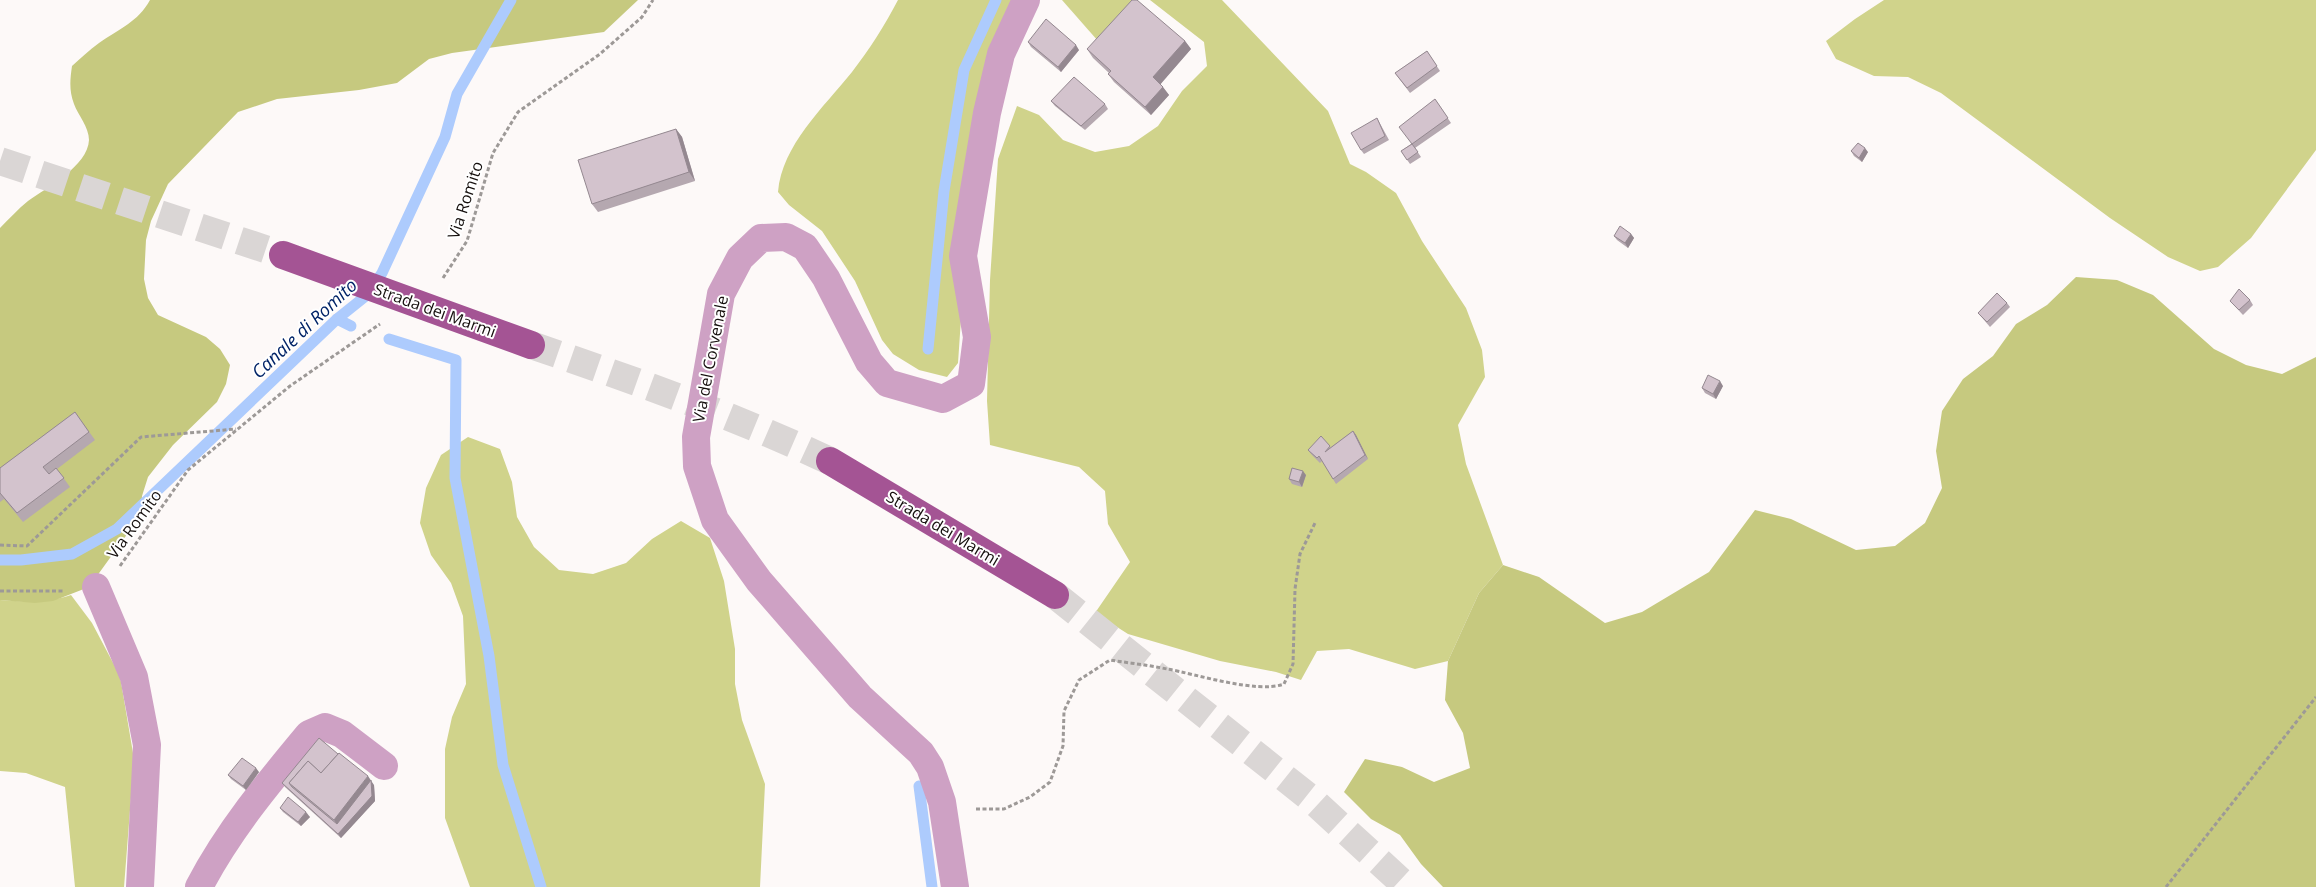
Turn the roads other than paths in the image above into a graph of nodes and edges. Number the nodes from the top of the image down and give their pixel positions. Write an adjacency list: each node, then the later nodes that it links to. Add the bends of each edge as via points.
1 (1026, 0): 10 (street, Via del Corvenale, via 1001,54 987,113 963,256 977,337 971,384 943,399 887,383 870,362 826,278 805,247 786,237 761,238 740,258 721,294 696,437 697,466 714,520 759,581 860,697 921,753 930,767 942,802)
2 (283, 255): 3 (main road, Strada dei Marmi, bridge)
3 (531, 345)
4 (830, 462): 6 (main road, Strada dei Marmi)
5 (96, 586): 8 (street, via 134,677 147,745)
6 (1055, 595)
7 (384, 766): 9 (street, via 342,734 325,727 309,734 228,837)
8 (140, 887)
9 (200, 887)
10 (955, 887)

